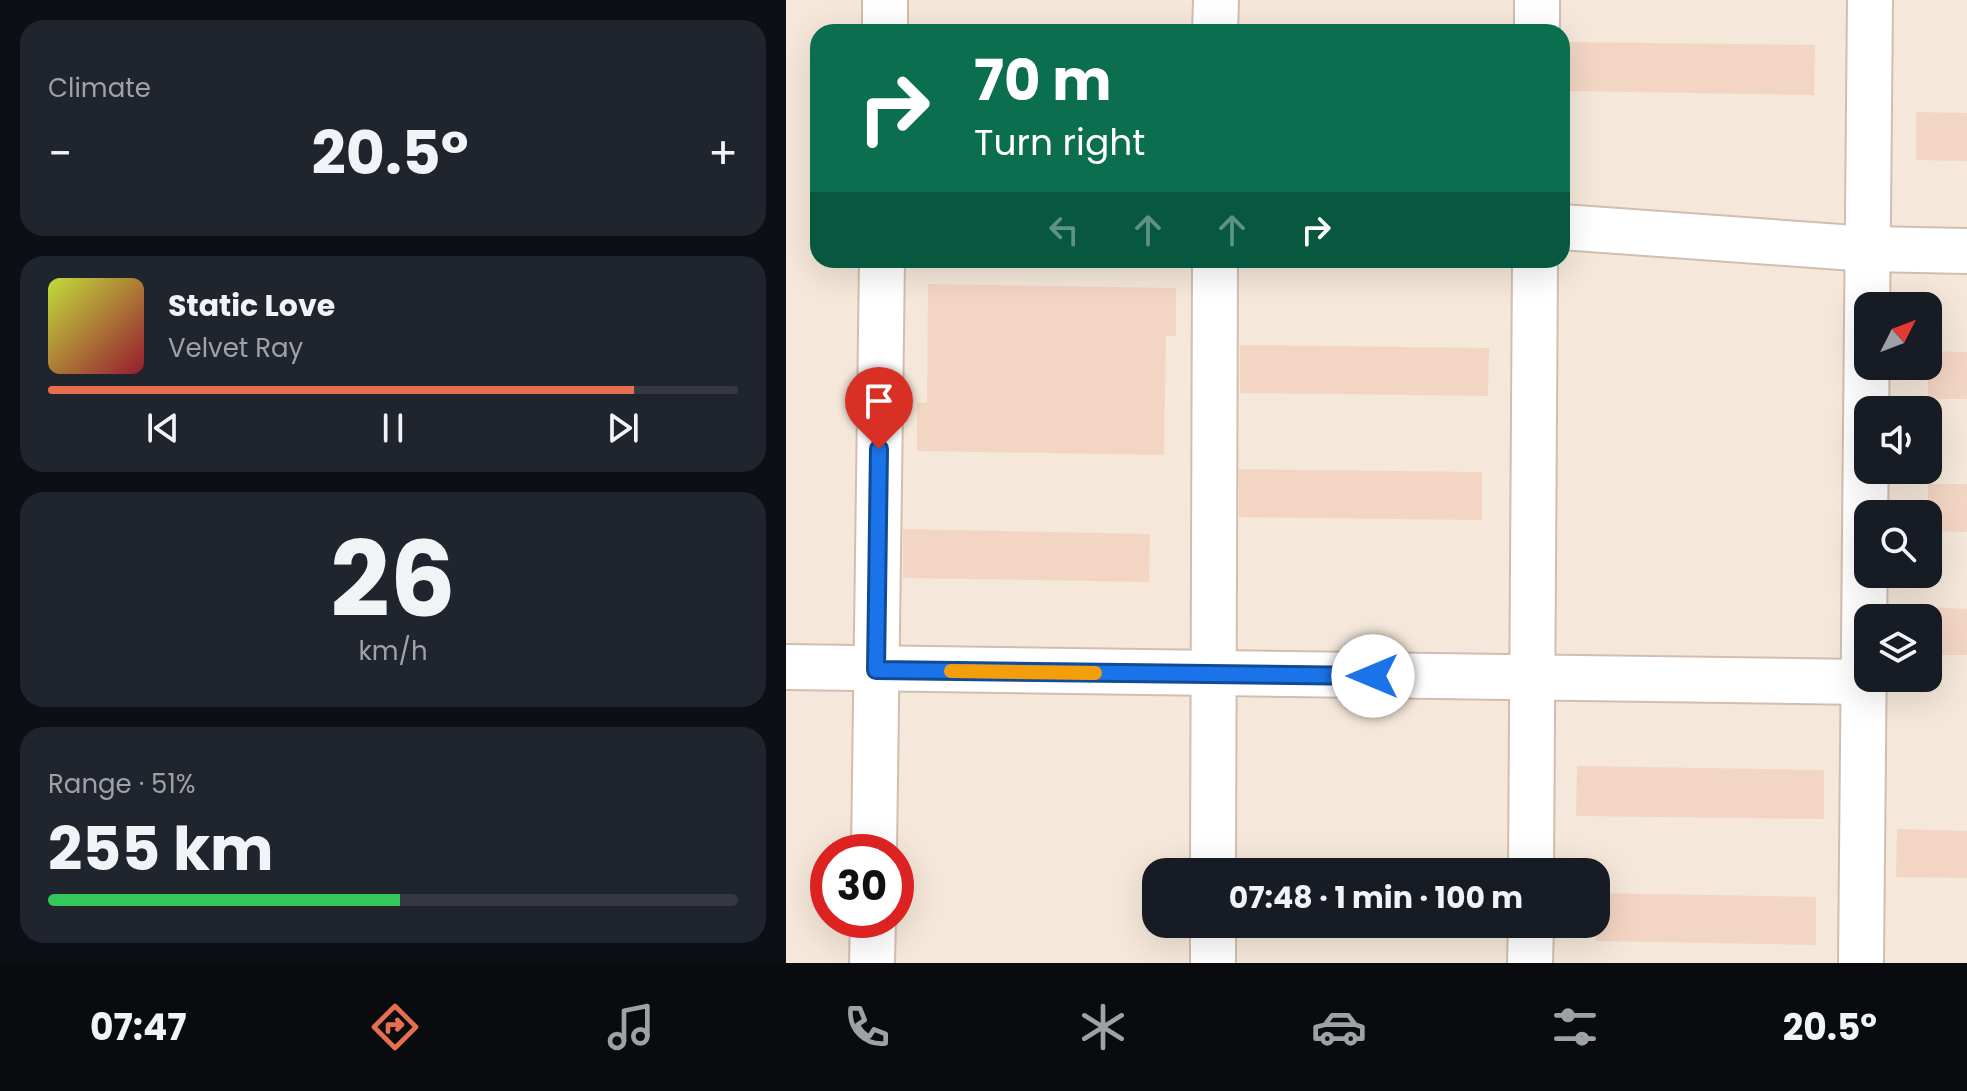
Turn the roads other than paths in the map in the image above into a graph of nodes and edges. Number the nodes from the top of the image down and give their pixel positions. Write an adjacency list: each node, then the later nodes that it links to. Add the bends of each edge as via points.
1 (885, 0): 5 (street)
2 (1216, 0): 6 (street)
3 (1537, 0): 7 (street)
4 (1870, 0): 9 (street)
5 (885, 24)
6 (1215, 24)
7 (1537, 24)
8 (1570, 228): 9 (street)
9 (1868, 249): 10 (street); 14 (street)
10 (1967, 251)
11 (882, 268): 16 (street)
12 (1215, 268): 17 (street)
13 (1535, 268): 18 (street)
14 (1864, 604)
15 (786, 667): 16 (street)
16 (876, 670): 17 (street); 21 (street)
17 (1214, 675): 18 (street); 22 (street)
18 (1532, 677): 19 (street); 23 (street)
19 (1854, 682)
20 (1863, 692): 30 (street)
21 (874, 834)
22 (1213, 858)
23 (1531, 858)
24 (873, 938): 27 (street)
25 (1213, 938): 28 (street)
26 (1531, 938): 29 (street)
27 (872, 963)
28 (1213, 963)
29 (1530, 963)
30 (1861, 963)

